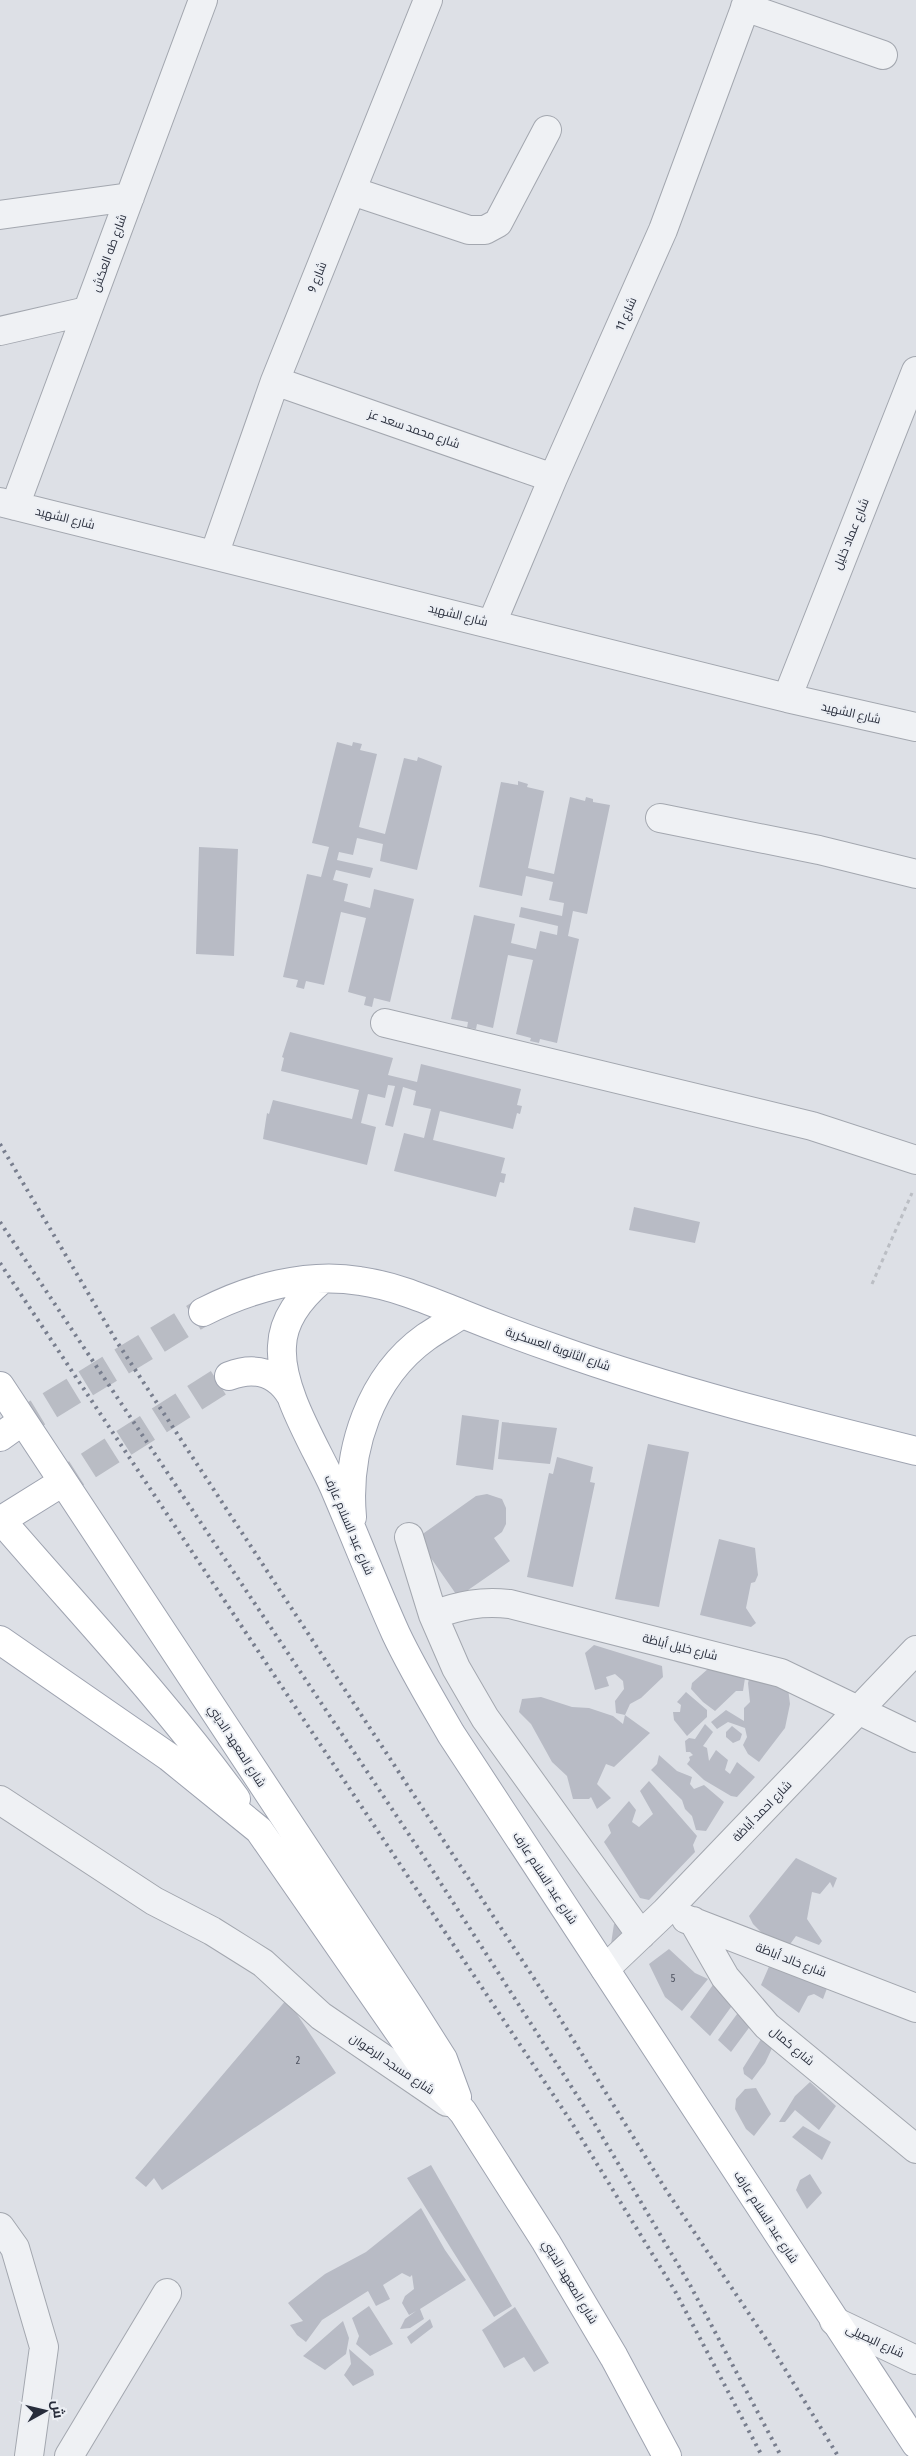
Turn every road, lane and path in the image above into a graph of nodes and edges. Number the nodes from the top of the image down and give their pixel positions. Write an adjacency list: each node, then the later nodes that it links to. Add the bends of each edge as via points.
1 (203, 0): 7 (street, شارع طه العكش)
2 (428, 0): 6 (street, شارع 9)
3 (747, 3): 4 (street); 13 (street, شارع 11, via 663,230)
4 (882, 55)
5 (547, 130): 6 (street, via 498,224 485,230 469,230)
6 (352, 191): 12 (street, شارع 9)
7 (130, 197): 8 (street); 9 (street, شارع طه العكش)
8 (0, 215)
9 (87, 311): 10 (street); 14 (street, شارع طه العكش)
10 (0, 331)
11 (916, 371): 17 (street, شارع عماد خليل)
12 (275, 381): 13 (street, شارع محمد سعد عز); 15 (street, شارع 9)
13 (553, 478): 16 (street, شارع 11)
14 (7, 504): 15 (street, شارع الشهيد)
15 (214, 555): 16 (street, شارع الشهيد)
16 (492, 623): 17 (street, شارع الشهيد)
17 (787, 698): 18 (street, شارع الشهيد)
18 (916, 727)
19 (660, 818): 20 (street, via 819,850)
20 (916, 874)
21 (385, 1022): 22 (street, via 812,1126)
22 (916, 1160)
23 (912, 1191): 25 (path)
24 (321, 1280): 26 (main road, شارع الثانوية العسكرية, via 309,1279 261,1288); 27 (main road, شارع الثانوية العسكرية, via 358,1280 406,1291); 30 (main road, شارع عبد السلام عارف, via 301,1297 288,1320 282,1345 283,1371)
25 (872, 1284)
26 (203, 1312)
27 (462, 1314): 31 (main road, شارع الثانوية العسكرية, via 652,1381); 34 (main road, via 425,1338 394,1368 370,1405 355,1446 350,1490)
28 (229, 1376): 30 (main road, via 241,1371 265,1372 285,1386)
29 (0, 1386): 48 (main road, شارع المعهد الديني, via 438,2052)
30 (291, 1396): 34 (main road, شارع عبد السلام عارف)
31 (916, 1451)
32 (52, 1488): 33 (main road)
33 (1, 1520): 42 (main road, via 149,1688 206,1757)
34 (354, 1534): 46 (main road, شارع عبد السلام عارف, via 397,1636 451,1734)
35 (409, 1537): 36 (street)
36 (433, 1615): 39 (street, شارع خليل أباظة, via 484,1601 510,1604 781,1673); 45 (street, via 456,1668 485,1718)
37 (0, 1640): 42 (main road, شارع المعهد الديني, via 162,1752)
38 (916, 1650): 39 (street, شارع احمد أباظة)
39 (858, 1710): 40 (street, شارع خليل أباظة); 43 (street, شارع احمد أباظة)
40 (916, 1738)
41 (0, 1800): 48 (street, شارع مسجد الرضوان, via 154,1901 212,1931 262,1963 322,2016)
42 (259, 1830): 48 (main road, شارع المعهد الديني, via 426,2071)
43 (666, 1911): 44 (street, شارع خالد أباظة); 45 (street, شارع احمد أباظة)
44 (693, 1921): 47 (street, شارع خالد أباظة); 49 (street, شارع كمال, via 725,1977 767,2026)
45 (641, 1935): 46 (street, شارع احمد أباظة)
46 (605, 1969): 52 (main road, شارع عبد السلام عارف)
47 (916, 2008)
48 (463, 2112): 57 (main road, شارع المعهد الديني, via 546,2242 614,2357)
49 (916, 2149)
50 (0, 2227): 55 (street, via 15,2248 44,2347)
51 (167, 2293): 56 (street)
52 (834, 2322): 53 (street, شارع البصيلى); 54 (main road, شارع عبد السلام عارف)
53 (916, 2360)
54 (916, 2444)
55 (29, 2456)
56 (69, 2456)
57 (667, 2456)

